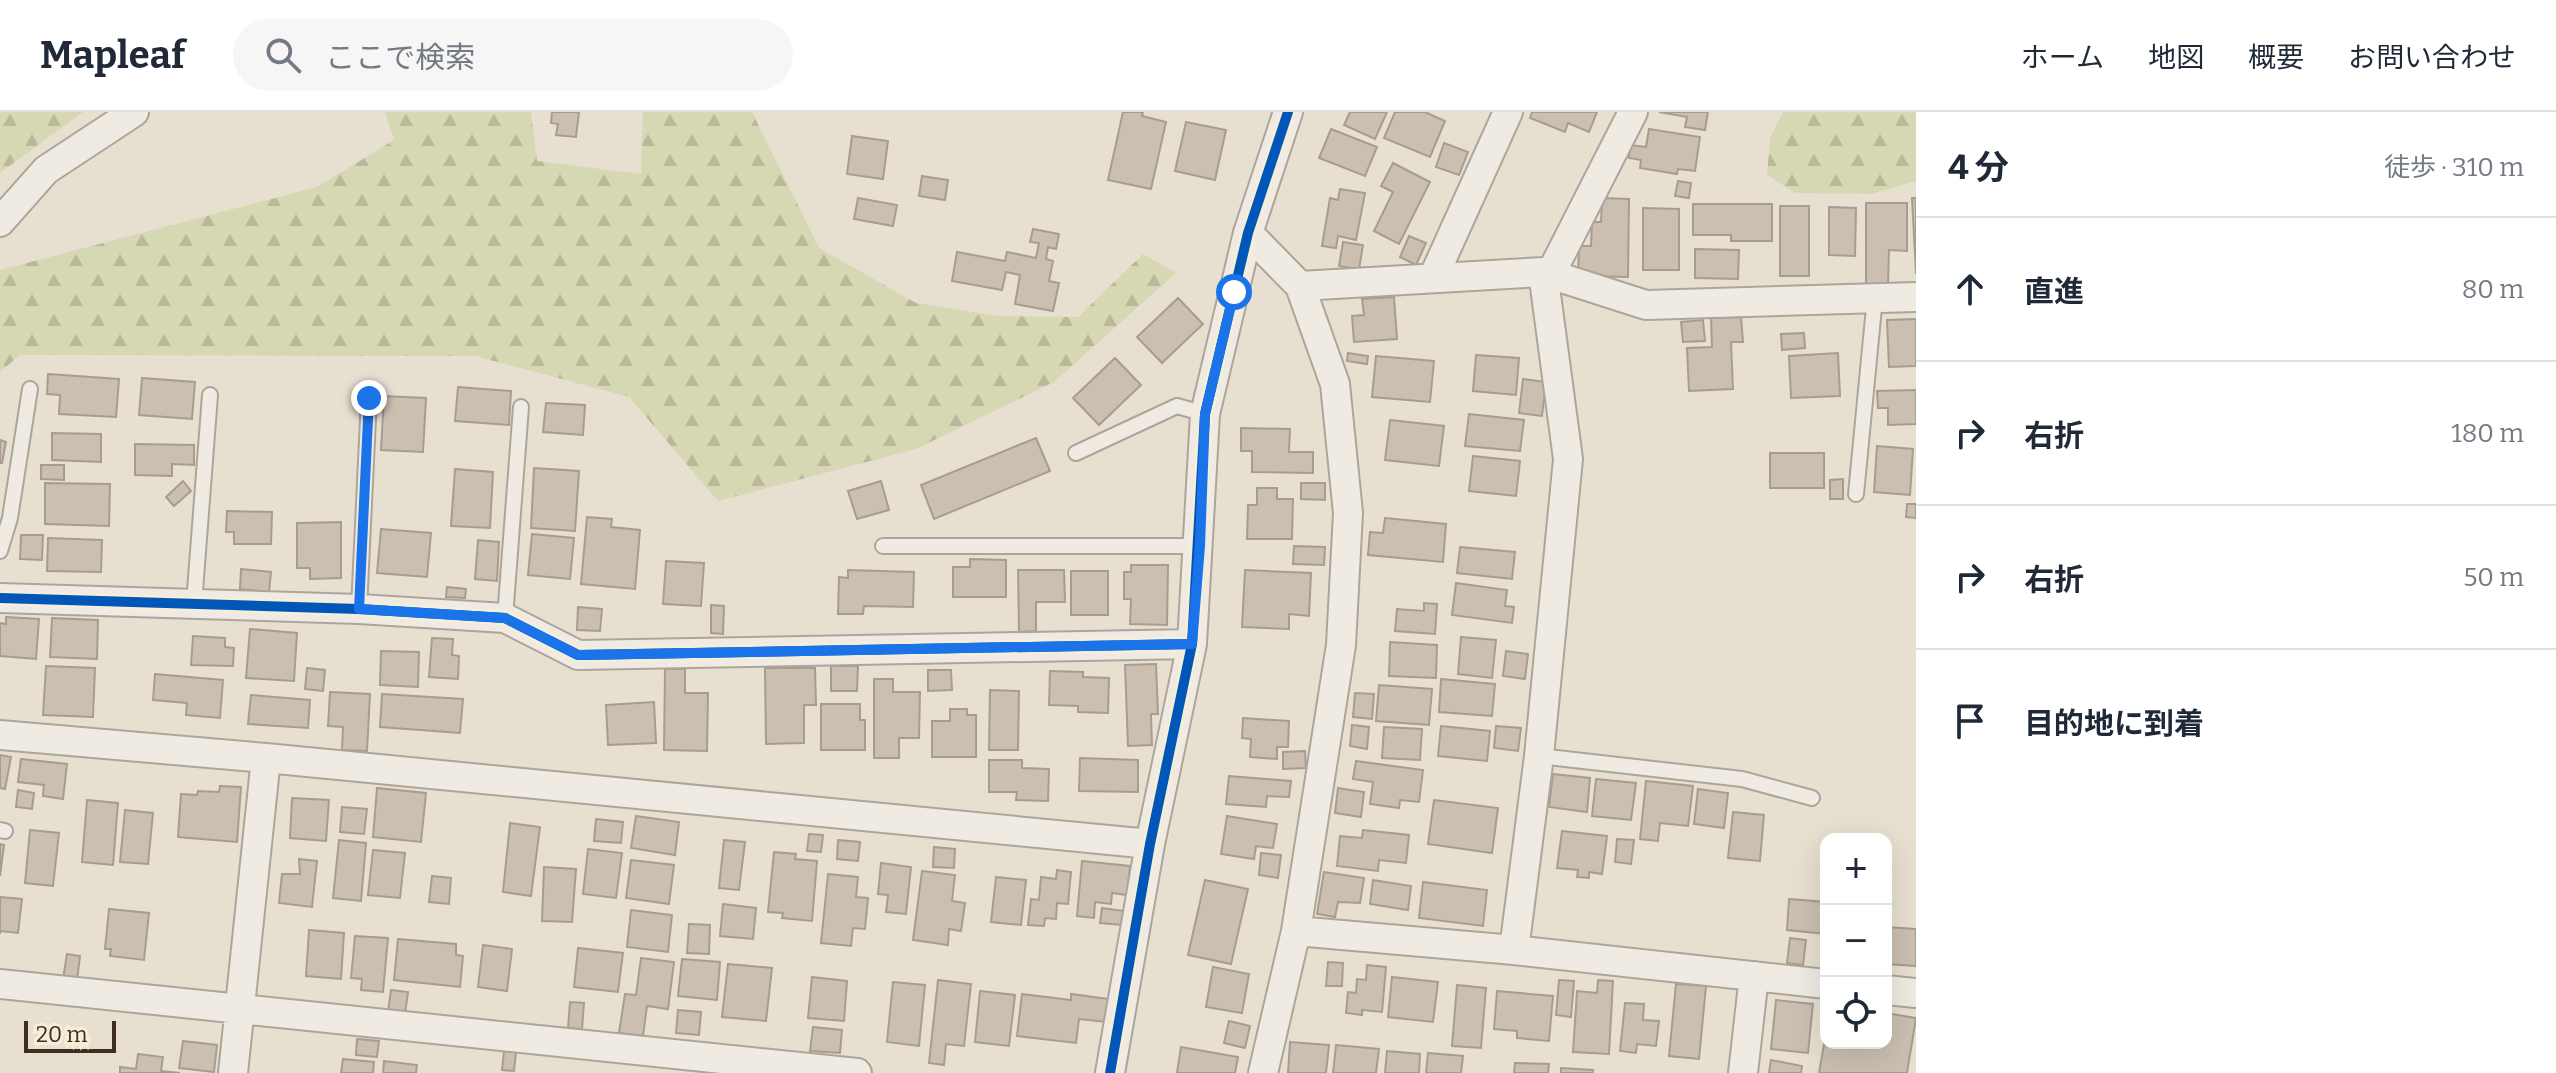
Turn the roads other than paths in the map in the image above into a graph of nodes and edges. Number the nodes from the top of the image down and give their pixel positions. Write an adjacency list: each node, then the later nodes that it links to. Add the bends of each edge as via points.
1 (134, 112): 5 (street, via 46,170)
2 (1288, 112): 6 (street)
3 (1508, 112): 8 (street)
4 (1633, 112): 7 (street)
5 (0, 222)
6 (1248, 233): 9 (street); 16 (street)
7 (1546, 273): 8 (street); 10 (street, via 1646,305); 28 (street, via 1568,459)
8 (1433, 278): 9 (street)
9 (1300, 286): 32 (street, via 1335,384 1348,513 1341,645)
10 (1875, 297): 11 (street); 18 (lane)
11 (1916, 297)
12 (30, 389): 21 (lane)
13 (210, 395): 23 (lane)
14 (369, 398): 24 (lane)
15 (521, 407): 25 (lane)
16 (1205, 414): 17 (lane, via 1177,406); 20 (street)
17 (1076, 453)
18 (1856, 494)
19 (883, 546): 20 (lane)
20 (1200, 546): 26 (street)
21 (0, 551)
22 (0, 598): 23 (street)
23 (194, 604): 24 (street)
24 (359, 609): 25 (street)
25 (505, 618): 26 (street, via 578,655)
26 (1192, 644): 31 (street)
27 (0, 735): 29 (street)
28 (1539, 756): 30 (lane, via 1742,779); 33 (street)
29 (266, 758): 31 (street); 39 (street)
30 (1812, 798)
31 (1150, 844): 42 (street)
32 (1296, 931): 33 (street); 43 (street)
33 (1514, 950): 34 (street)
34 (1754, 976): 35 (street); 44 (street)
35 (1820, 983)
36 (0, 984): 39 (street)
37 (1892, 991): 38 (street)
38 (1916, 993)
39 (238, 1008): 40 (street); 41 (street)
40 (233, 1073)
41 (857, 1073)
42 (1110, 1073)
43 (1263, 1073)
44 (1743, 1073)

